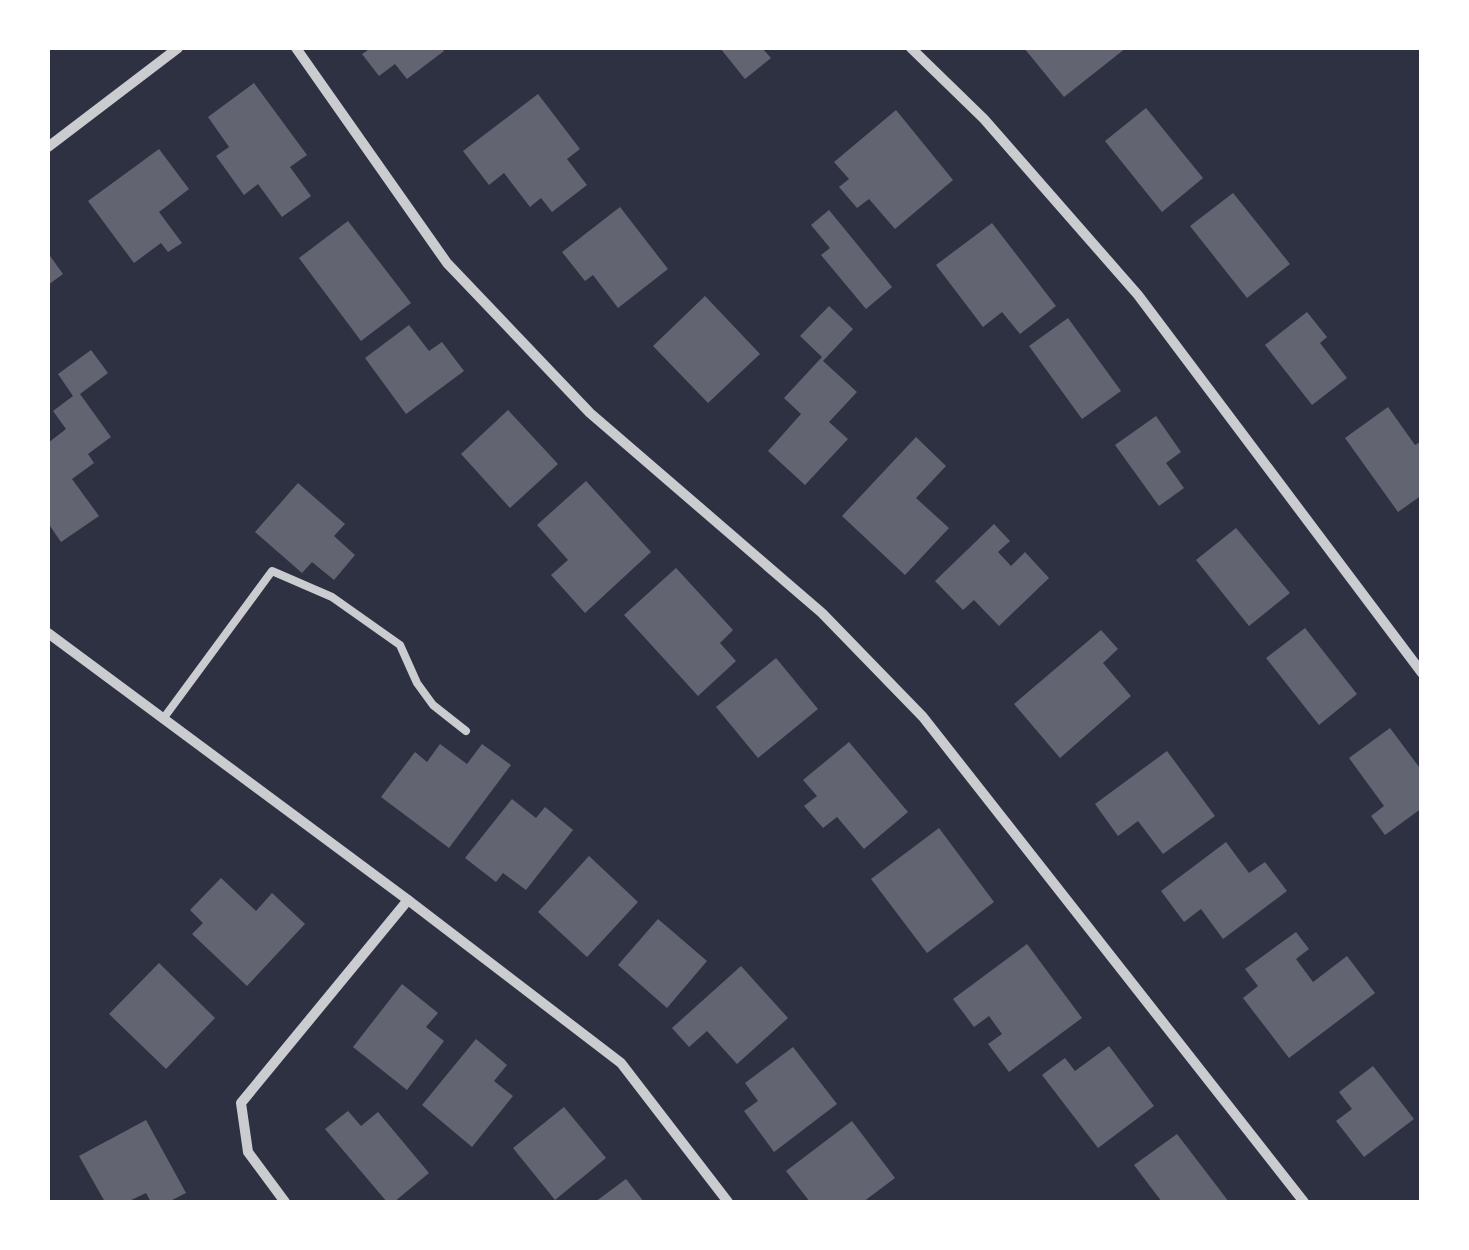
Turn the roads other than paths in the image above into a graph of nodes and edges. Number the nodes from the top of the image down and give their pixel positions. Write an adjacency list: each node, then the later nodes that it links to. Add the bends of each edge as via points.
1 (178, 48): 4 (street)
2 (296, 48): 12 (street, via 447,263 590,413 822,613 922,717)
3 (912, 48): 6 (street, via 984,119 1138,295)
4 (48, 146)
5 (48, 633): 7 (street)
6 (1422, 673)
7 (163, 719): 8 (lane, via 272,571 332,597 400,645 433,705); 9 (street)
8 (466, 731)
9 (408, 900): 10 (street, via 241,1103 248,1152); 11 (street, via 621,1063)
10 (286, 1202)
11 (728, 1202)
12 (1304, 1202)

